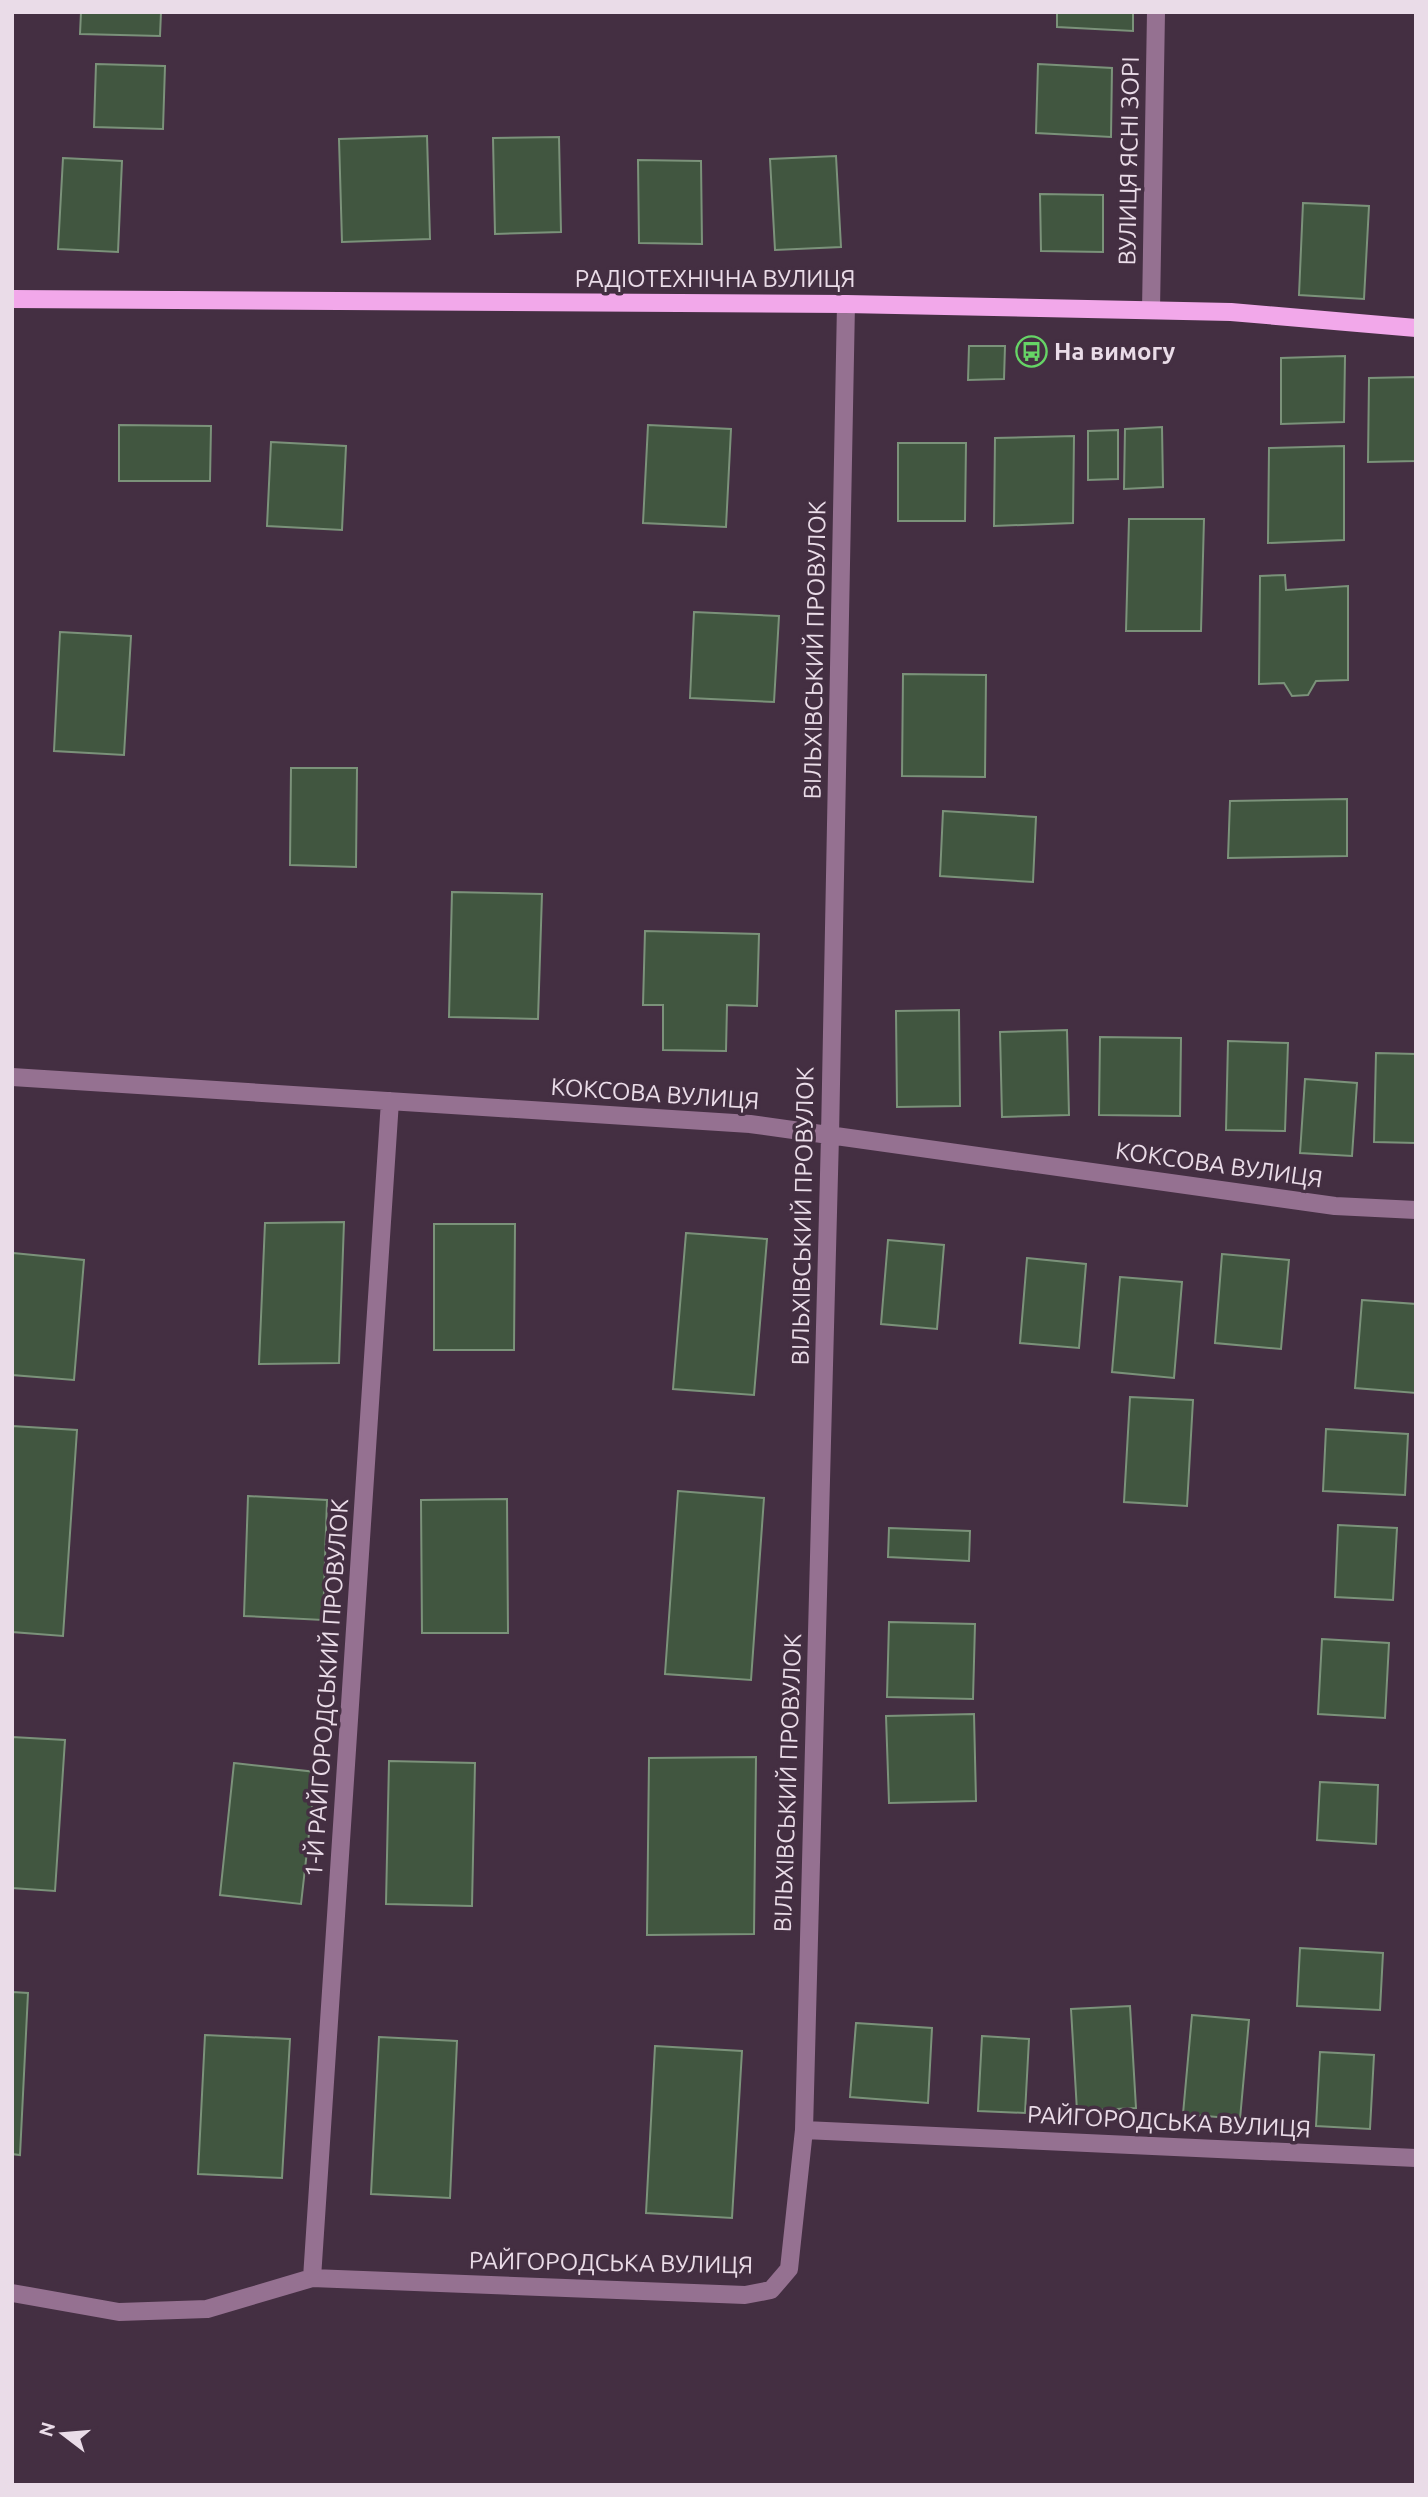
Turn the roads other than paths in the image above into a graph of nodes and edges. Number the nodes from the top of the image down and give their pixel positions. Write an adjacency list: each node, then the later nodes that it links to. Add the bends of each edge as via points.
1 (1156, 12): 4 (street, ВУЛИЦЯ ЯСНІ ЗОРІ)
2 (12, 299): 3 (main road, РАДІОТЕХНІЧНА ВУЛИЦЯ)
3 (846, 304): 4 (main road, РАДІОТЕХНІЧНА ВУЛИЦЯ); 8 (street, ВІЛЬХІВСЬКИЙ ПРОВУЛОК)
4 (1151, 310): 5 (main road, РАДІОТЕХНІЧНА ВУЛИЦЯ)
5 (1416, 328)
6 (12, 1077): 7 (street, КОКСОВА ВУЛИЦЯ)
7 (390, 1101): 8 (street, КОКСОВА ВУЛИЦЯ, via 750,1124); 13 (street, 1-Й РАЙГОРОДСЬКИЙ ПРОВУЛОК)
8 (830, 1136): 9 (street, КОКСОВА ВУЛИЦЯ, via 1335,1206); 10 (street, ВІЛЬХІВСЬКИЙ ПРОВУЛОК)
9 (1416, 1210)
10 (804, 2130): 12 (street, РАЙГОРОДСЬКА ВУЛИЦЯ); 13 (street, РАЙГОРОДСЬКА ВУЛИЦЯ, via 789,2269 771,2290 745,2295)
11 (1416, 2152): 12 (street)
12 (1416, 2158)
13 (312, 2278): 14 (street, РАЙГОРОДСЬКА ВУЛИЦЯ, via 207,2309 118,2312)
14 (12, 2293)

